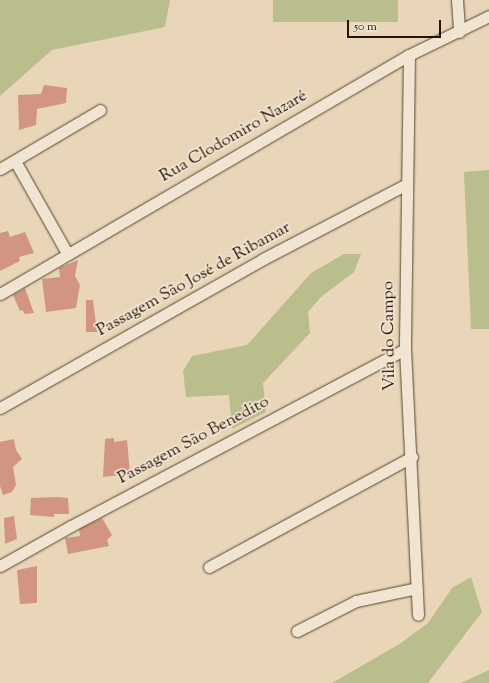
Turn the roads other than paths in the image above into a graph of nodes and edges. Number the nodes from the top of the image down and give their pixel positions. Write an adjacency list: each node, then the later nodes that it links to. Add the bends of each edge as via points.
1 (457, 0): 3 (street)
2 (489, 16): 3 (street, Rua Clodomiro Nazaré)
3 (459, 32): 4 (street, Rua Clodomiro Nazaré)
4 (409, 55): 8 (street, Vila do Campo); 9 (street, Rua Clodomiro Nazaré)
5 (100, 110): 6 (street)
6 (15, 161): 7 (street); 9 (street)
7 (0, 169)
8 (407, 184): 11 (street, Vila do Campo); 12 (street, Passagem São José de Ribamar, via 263,259)
9 (67, 253): 10 (street, Rua Clodomiro Nazaré)
10 (0, 294)
11 (405, 349): 13 (street, Vila do Campo); 14 (street, Passagem São Benedito)
12 (0, 408)
13 (412, 457): 15 (street); 16 (street, Vila do Campo)
14 (0, 566)
15 (209, 568)
16 (417, 588): 17 (street, Vila do Campo); 18 (street, via 356,602)
17 (418, 616)
18 (297, 631)

